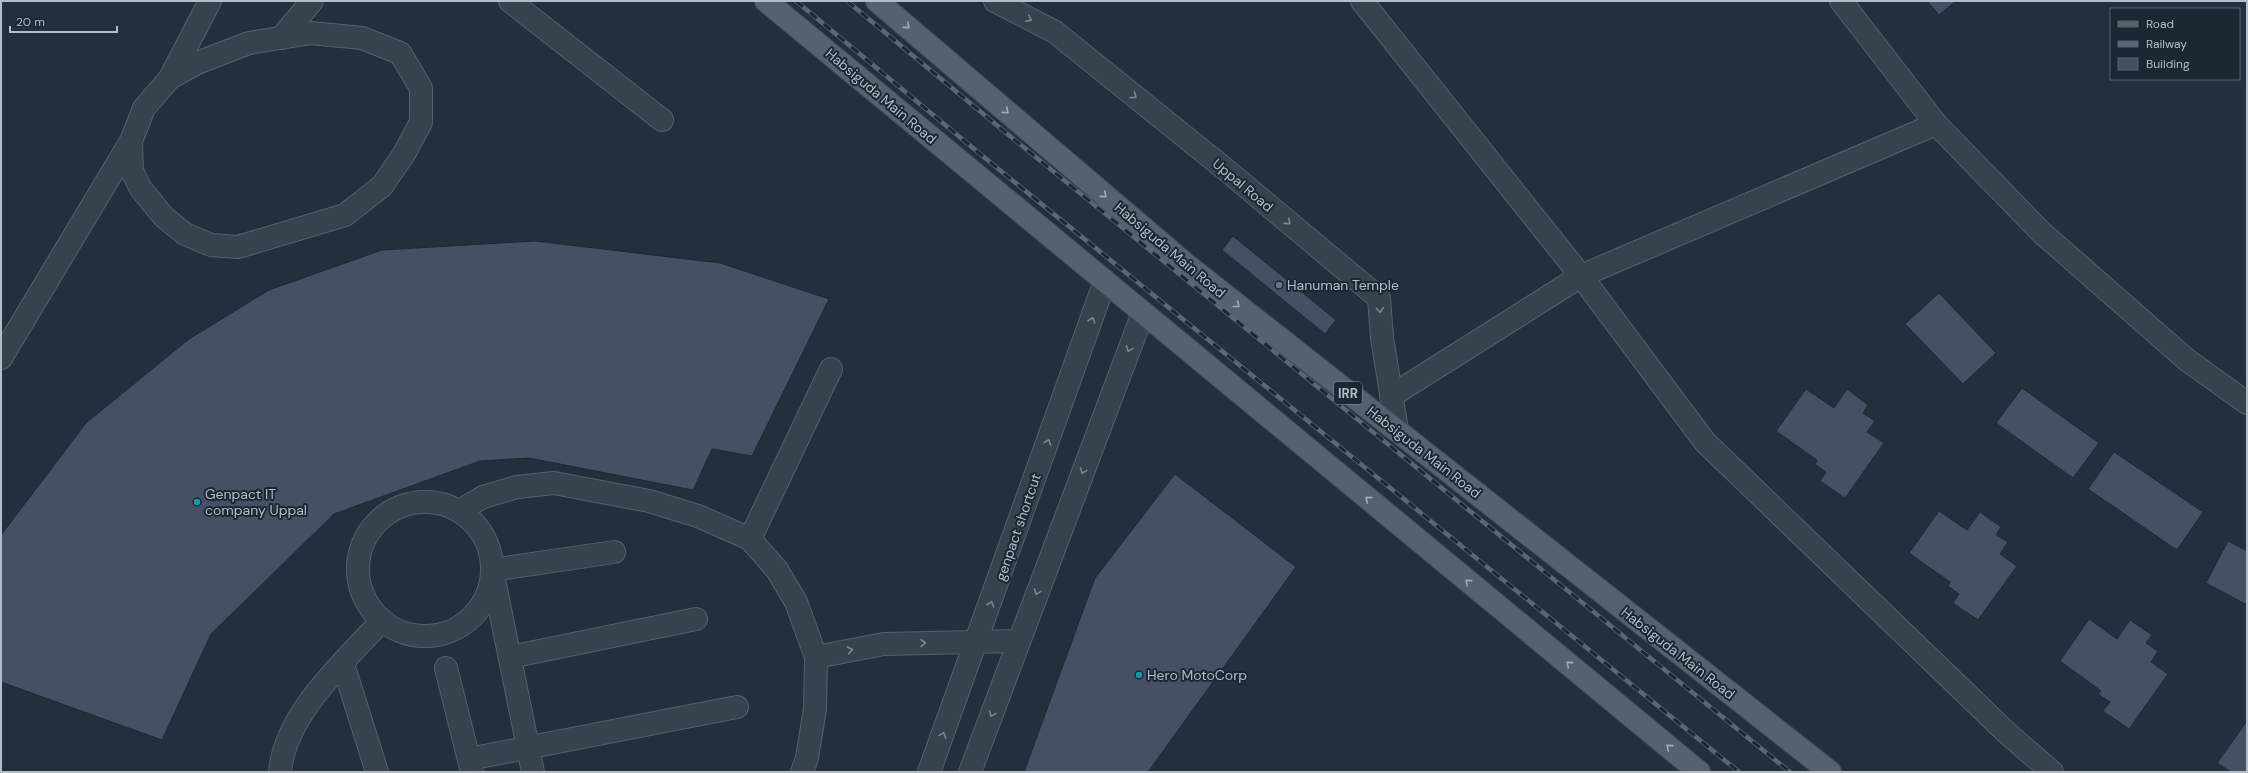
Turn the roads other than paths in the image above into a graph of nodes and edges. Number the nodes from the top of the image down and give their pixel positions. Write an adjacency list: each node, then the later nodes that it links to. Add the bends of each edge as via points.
1 (210, 1): 10 (street)
2 (312, 1): 9 (street)
3 (510, 1): 11 (street)
4 (766, 1): 15 (main road, Habsiguda Main Road)
5 (877, 1): 21 (main road, Habsiguda Main Road / IRR, one-way to 21, via 1188,266)
6 (995, 1): 19 (street, Uppal Road, one-way to 19, via 1055,32 1379,298)
7 (1362, 1): 14 (street)
8 (1841, 1): 12 (street)
9 (281, 38): 10 (street, via 249,43 197,63); 13 (street, via 310,33 362,38 400,53 421,88 421,122 404,154 382,186 345,216 238,247 210,244 180,230 164,217 141,189 132,171)
10 (170, 78): 13 (street, via 144,108)
11 (662, 120)
12 (1936, 124): 14 (street); 20 (street, via 2041,232 2187,360)
13 (131, 141): 17 (street)
14 (1581, 276): 19 (street); 45 (street, via 1705,442 2007,733)
15 (1105, 281): 16 (main road, Habsiguda Main Road); 28 (street, genpact shortcut, one-way to 15)
16 (1143, 313): 29 (street, one-way to 29); 43 (main road, Habsiguda Main Road, one-way to 16)
17 (1, 358)
18 (831, 369): 23 (street)
19 (1391, 396): 21 (street, Uppal Road)
20 (2247, 403)
21 (1397, 430): 44 (main road, Habsiguda Main Road / IRR)
22 (459, 511): 23 (street, via 484,497 517,487 554,483 656,503 698,516); 25 (street, via 476,525 487,542 493,563); 27 (street, via 440,503 419,502 398,507 380,518 367,534 358,554 357,575 362,595 373,613)
23 (750, 539): 31 (street, via 777,570 796,602)
24 (614, 552): 25 (street)
25 (492, 570): 27 (street, via 491,584 483,604 469,620 451,631 430,636 409,635 389,627); 30 (street)
26 (696, 619): 30 (street)
27 (382, 620): 32 (street)
28 (978, 641): 29 (street); 31 (street, one-way to 28, via 884,644); 41 (street, genpact shortcut, one-way to 28)
29 (1019, 641): 42 (street, one-way to 42)
30 (510, 657): 35 (street)
31 (816, 657): 40 (street, via 815,708 807,758)
32 (343, 664): 37 (street, via 300,714 285,744); 38 (street)
33 (446, 668): 36 (street)
34 (738, 707): 35 (street)
35 (528, 748): 36 (street); 39 (street)
36 (470, 765)
37 (280, 772)
38 (377, 772)
39 (533, 772)
40 (802, 772)
41 (929, 772)
42 (970, 772)
43 (1699, 772)
44 (1830, 772)
45 (2052, 772)

